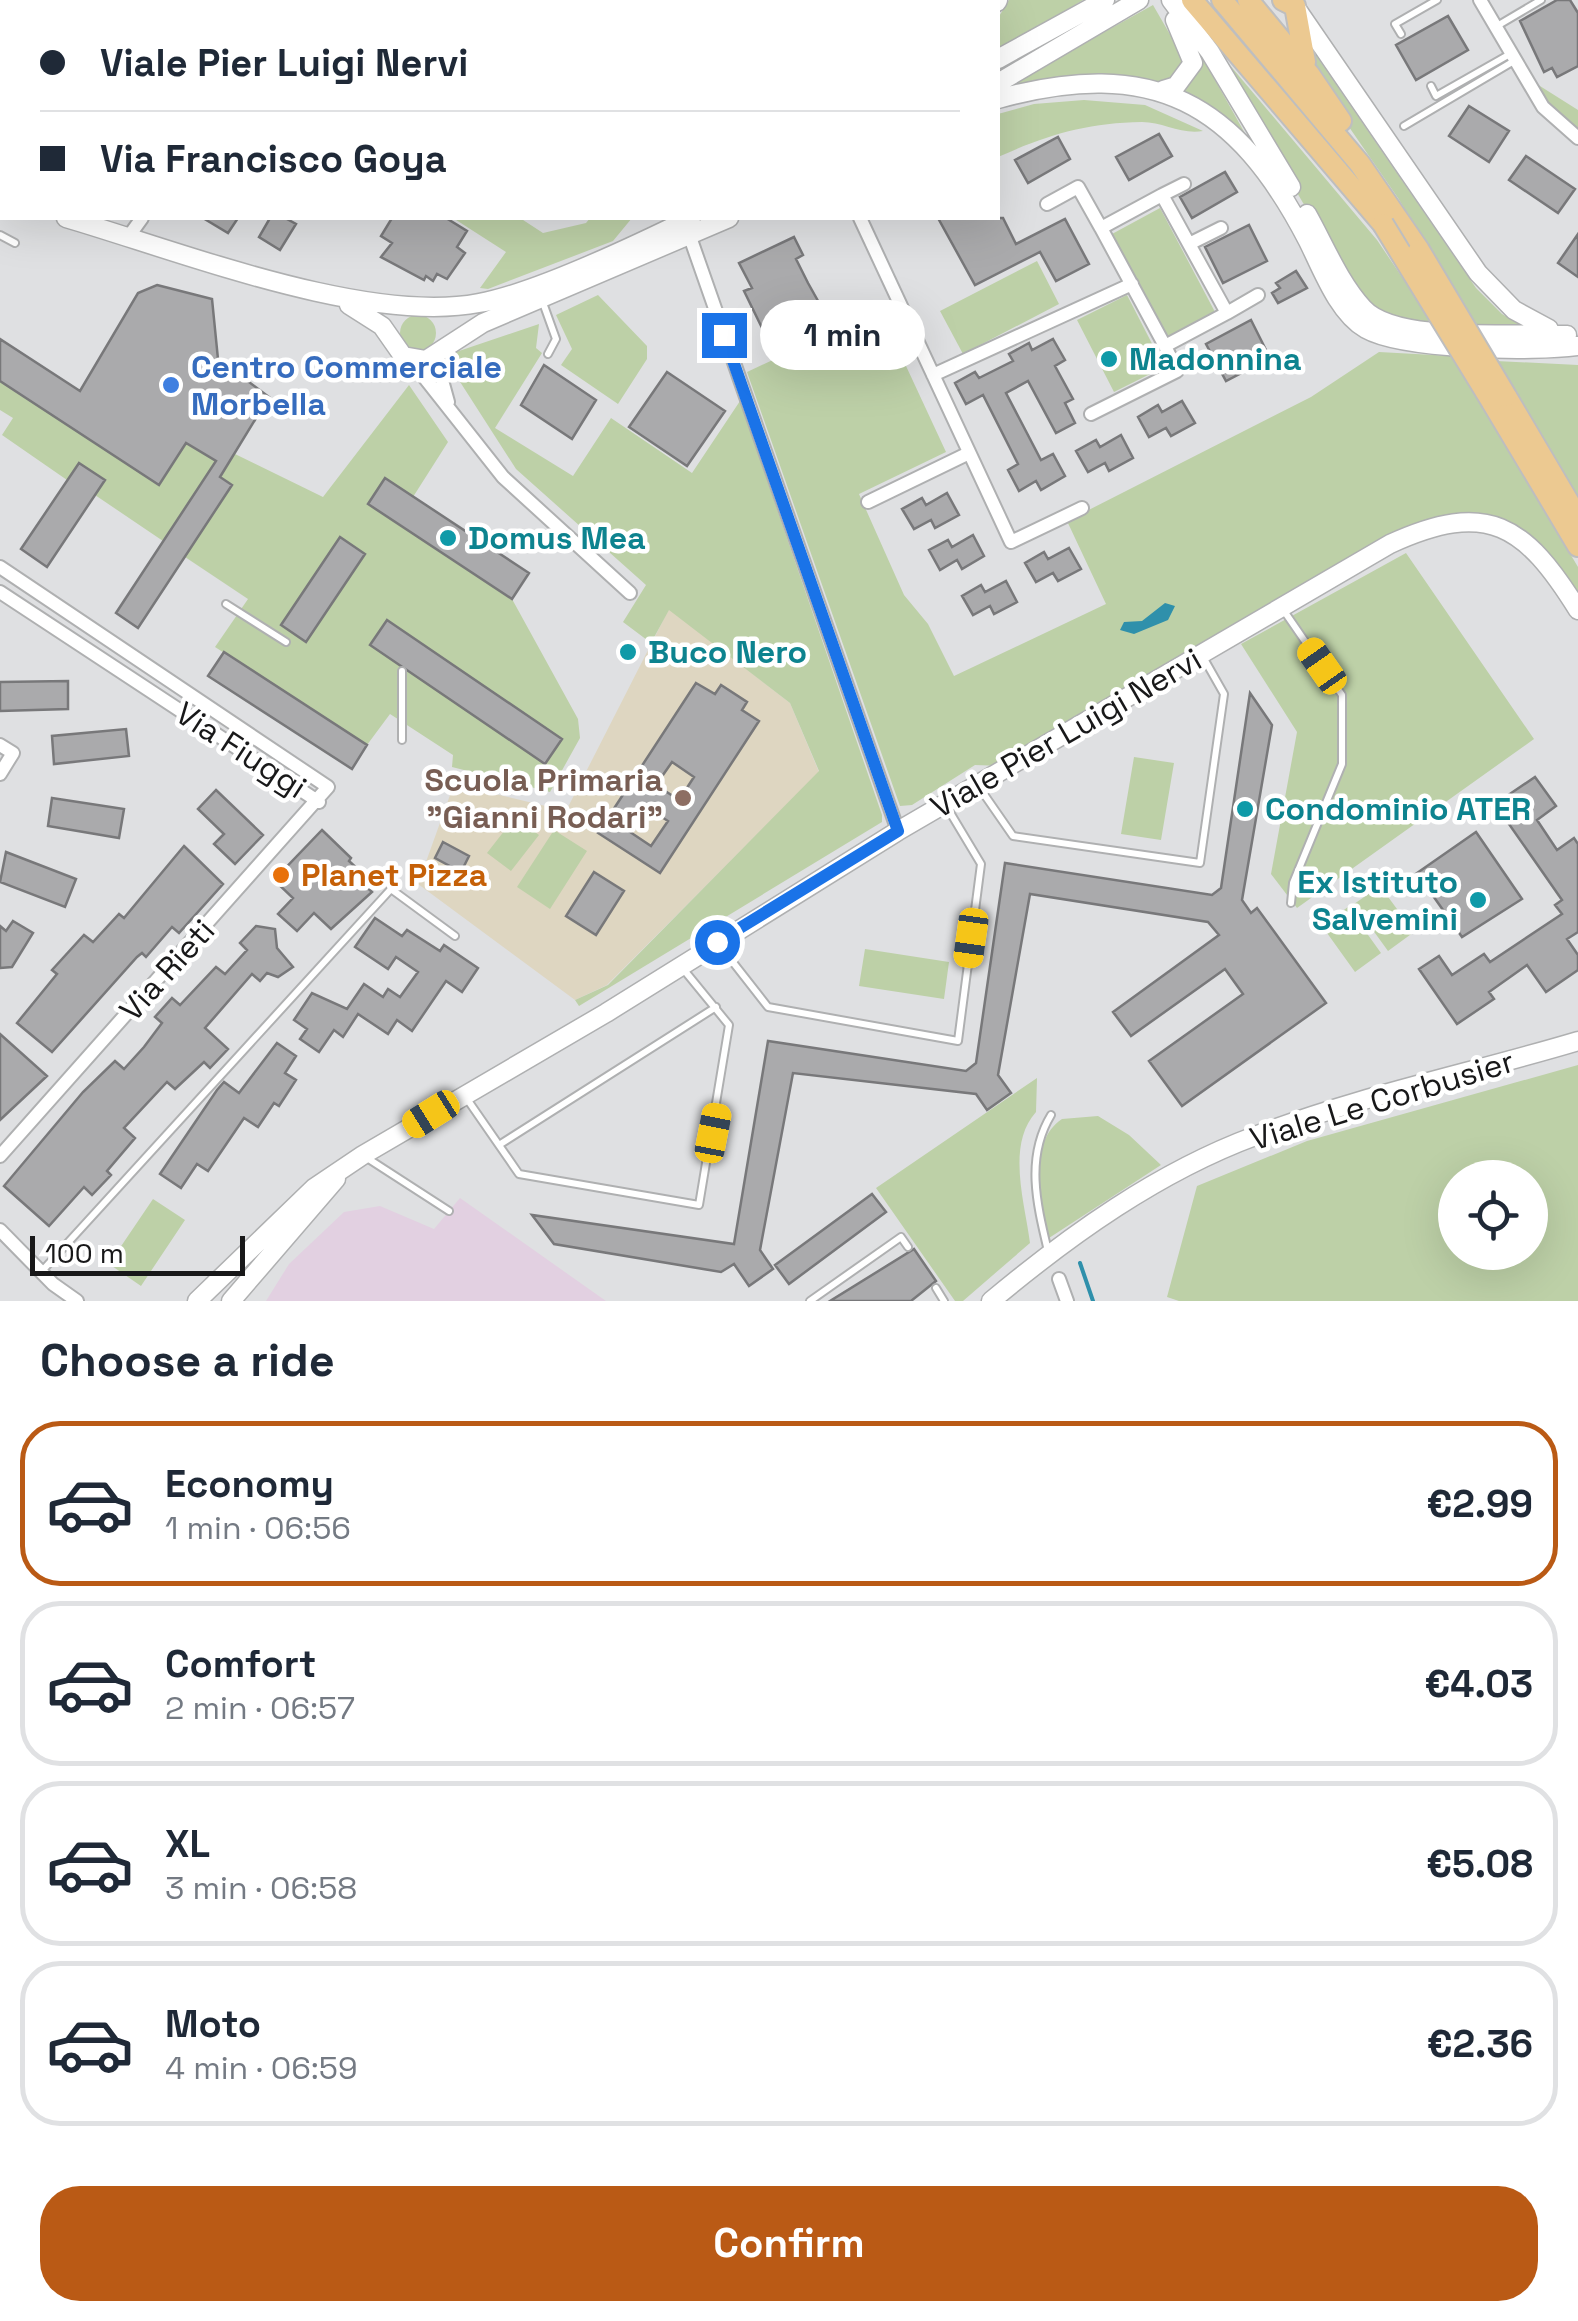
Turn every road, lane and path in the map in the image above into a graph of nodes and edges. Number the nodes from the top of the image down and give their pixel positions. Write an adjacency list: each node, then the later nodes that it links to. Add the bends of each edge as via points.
1 (70, 0): 2 (lane)
2 (82, 0)
3 (1105, 0): 16 (street)
4 (1139, 0): 18 (street)
5 (1167, 0): 20 (street, via 1192,63 1176,86); 48 (street, via 1210,52 1371,316 1422,330)
6 (1192, 0): 32 (main road)
7 (1248, 0): 17 (main road)
8 (1437, 0): 14 (lane, via 1394,24)
9 (1480, 0): 13 (street)
10 (1541, 0): 13 (lane)
11 (1224, 2): 32 (main road); 39 (main road, via 1349,151)
12 (1291, 2): 17 (main road); 48 (street, via 1478,274 1514,310)
13 (1496, 27): 15 (street)
14 (1401, 34)
15 (1513, 56): 19 (lane, via 1436,96); 22 (lane); 23 (street, via 1542,107)
16 (1000, 59)
17 (1309, 74): 39 (main road)
18 (1000, 82)
19 (1431, 86)
20 (1163, 90): 21 (street, via 1037,88); 48 (street, via 1208,114 1251,152 1356,322 1400,340 1529,348)
21 (1000, 97)
22 (1404, 126)
23 (1578, 138)
24 (1184, 184): 25 (street)
25 (1162, 195): 33 (street); 38 (street)
26 (1047, 204): 33 (street, via 1078,186)
27 (73, 220): 36 (street)
28 (141, 220): 36 (street)
29 (712, 220): 31 (street)
30 (861, 220): 53 (street)
31 (687, 223): 43 (street); 45 (street, via 525,289); 84 (street)
32 (1383, 224): 54 (main road, bridge)
33 (1101, 228): 40 (street)
34 (1221, 228): 38 (street)
35 (0, 235): 37 (lane)
36 (129, 236): 41 (street)
37 (15, 243)
38 (1189, 244): 46 (street)
39 (1420, 250): 54 (main road, bridge)
40 (1132, 284): 49 (street); 53 (street)
41 (322, 292): 44 (street); 47 (street, via 372,317)
42 (1258, 295): 46 (street)
43 (541, 299): 50 (street, via 462,333); 51 (lane, via 556,339)
44 (412, 305): 45 (street); 47 (street, via 396,315)
45 (434, 308): 50 (street, via 448,331)
46 (1227, 313): 49 (street)
47 (391, 336): 52 (street)
48 (1574, 340)
49 (1165, 346): 56 (street, via 1177,371)
50 (438, 353): 52 (street); 55 (street)
51 (548, 354)
52 (408, 358): 55 (street)
53 (933, 375): 57 (street)
54 (1499, 399): 60 (main road); 61 (main road)
55 (450, 409): 64 (street, via 502,477)
56 (1090, 414)
57 (969, 453): 58 (street); 59 (street, via 1011,542)
58 (868, 502)
59 (1082, 508)
60 (1578, 518)
61 (1578, 546)
62 (0, 568): 65 (street, Via Fiuggi)
63 (0, 592): 69 (street, Via Fiuggi)
64 (630, 594)
65 (51, 601): 69 (street); 72 (street, Via Fiuggi)
66 (226, 604): 70 (lane)
67 (1282, 607): 68 (street, Viale Pier Luigi Nervi, via 1390,544 1452,523 1506,530 1530,542); 71 (street, Viale Pier Luigi Nervi); 85 (lane, via 1342,695 1342,764)
68 (1578, 610)
69 (40, 619): 74 (street, Via Fiuggi)
70 (286, 642)
71 (1202, 654): 81 (street, Viale Pier Luigi Nervi); 81 (lane, via 1224,694 1200,863 1013,836)
72 (146, 664): 74 (street); 75 (street, Via Fiuggi)
73 (402, 671): 77 (lane)
74 (136, 682): 76 (street, Via Fiuggi)
75 (174, 683): 76 (street, Via Fiuggi); 80 (street, Via Fiuggi)
76 (163, 699): 82 (street, Via Fiuggi)
77 (402, 740)
78 (0, 744): 79 (street, via 13,753)
79 (0, 774)
80 (326, 782): 82 (street, Via Rieti)
81 (978, 786): 83 (street, Viale Pier Luigi Nervi)
82 (318, 802): 95 (street, Via Rieti)
83 (945, 804): 84 (street, Viale Pier Luigi Nervi); 87 (lane, via 981,864 958,1041 768,1007)
84 (898, 831): 87 (street, Viale Pier Luigi Nervi)
85 (1291, 902)
86 (456, 936): 101 (lane, via 391,889)
87 (717, 942): 88 (street, Viale Pier Luigi Nervi)
88 (681, 965): 89 (lane); 91 (street, Viale Pier Luigi Nervi)
89 (716, 1007): 93 (lane); 93 (lane, via 729,1025 699,1205 520,1174)
90 (1578, 1042): 100 (street, Viale Le Corbusier, via 1253,1136 1182,1170)
91 (464, 1094): 93 (lane); 94 (street, Viale Pier Luigi Nervi)
92 (1051, 1115): 100 (lane, via 1034,1165)
93 (499, 1145)
94 (363, 1155): 96 (street, Viale Pier Luigi Nervi); 97 (lane)
95 (0, 1156)
96 (342, 1171): 107 (street, Viale Pier Luigi Nervi, via 314,1188); 108 (street, Viale Pier Luigi Nervi)
97 (450, 1211)
98 (0, 1230): 101 (street)
99 (908, 1246): 109 (lane, via 901,1237)
100 (1048, 1252): 111 (street, Viale Le Corbusier)
101 (41, 1272): 103 (street)
102 (1059, 1278): 112 (street)
103 (53, 1284): 105 (street); 106 (street)
104 (936, 1288): 110 (lane)
105 (64, 1301)
106 (76, 1301)
107 (197, 1301)
108 (231, 1301)
109 (810, 1301)
110 (944, 1301)
111 (991, 1301)
112 (1067, 1301)

